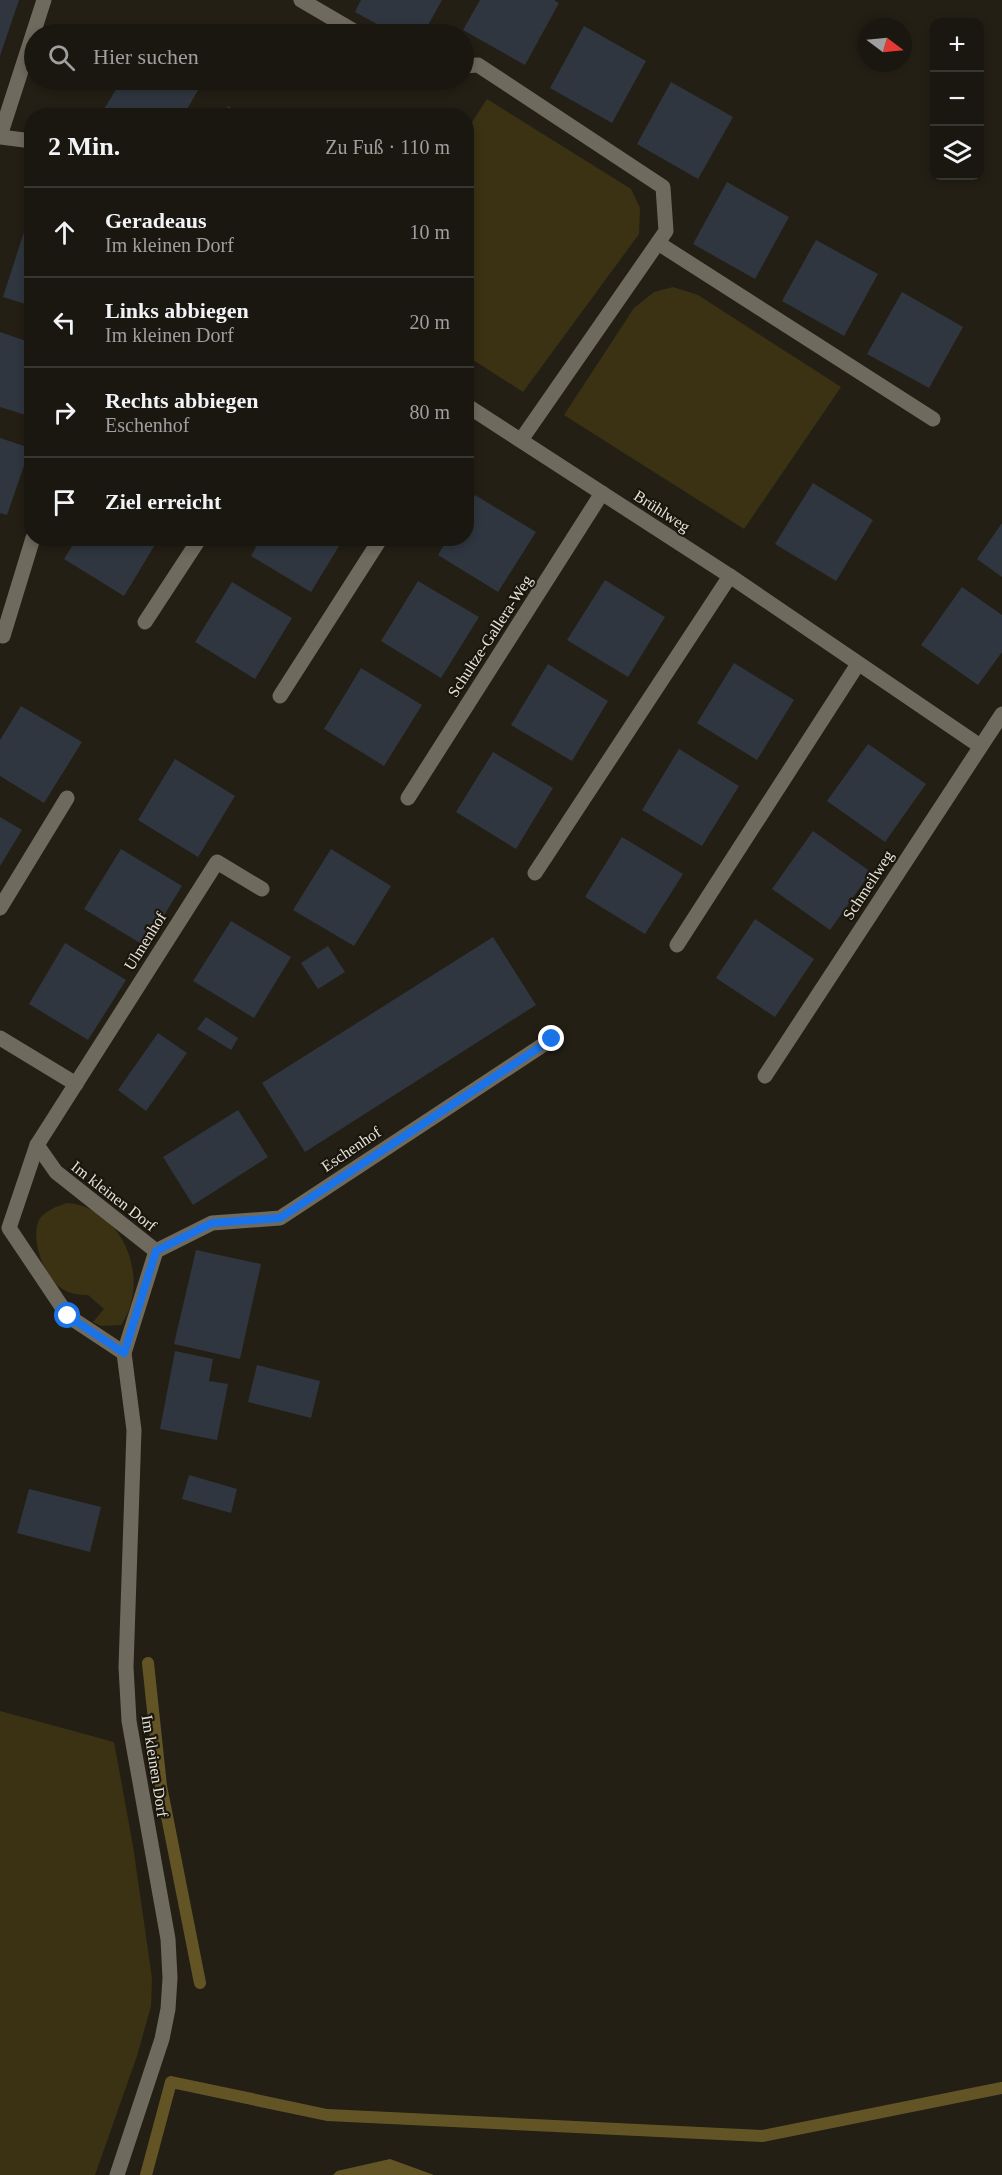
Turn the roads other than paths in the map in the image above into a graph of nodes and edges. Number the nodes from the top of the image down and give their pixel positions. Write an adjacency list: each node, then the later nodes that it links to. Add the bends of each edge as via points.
1 (44, 0): 3 (street)
2 (301, 0): 4 (street)
3 (36, 24)
4 (342, 24)
5 (24, 62): 7 (street)
6 (474, 65): 9 (street, via 663,187 666,231)
7 (0, 136): 8 (street)
8 (24, 140)
9 (657, 243): 11 (street); 12 (street)
10 (474, 410): 12 (street)
11 (933, 419)
12 (521, 440): 13 (street, Brühlweg)
13 (602, 493): 17 (street, Brühlweg); 25 (street, Schultze-Gallera-Weg)
14 (31, 546): 19 (street)
15 (195, 546): 18 (street)
16 (376, 546): 21 (street)
17 (729, 576): 20 (street, Brühlweg); 26 (street)
18 (145, 622)
19 (3, 636)
20 (858, 664): 23 (street, Brühlweg); 29 (street)
21 (280, 696)
22 (1002, 714): 23 (street, Schmeilweg)
23 (980, 746): 32 (street, Schmeilweg)
24 (67, 798): 28 (street)
25 (408, 798)
26 (535, 873)
27 (262, 889): 33 (street, Ulmenhof, via 217,862)
28 (0, 908)
29 (677, 945)
30 (0, 1038): 33 (street)
31 (552, 1039): 35 (street, Eschenhof, via 280,1218 212,1223)
32 (765, 1076)
33 (76, 1084): 34 (street, Ulmenhof)
34 (37, 1145): 35 (street, Im kleinen Dorf, via 56,1172); 36 (street, via 9,1228 68,1316)
35 (156, 1251): 36 (street, Im kleinen Dorf)
36 (124, 1353): 37 (street, Im kleinen Dorf, via 134,1430 126,1605 129,1721 168,1939 170,1978 162,2039)
37 (117, 2175)

